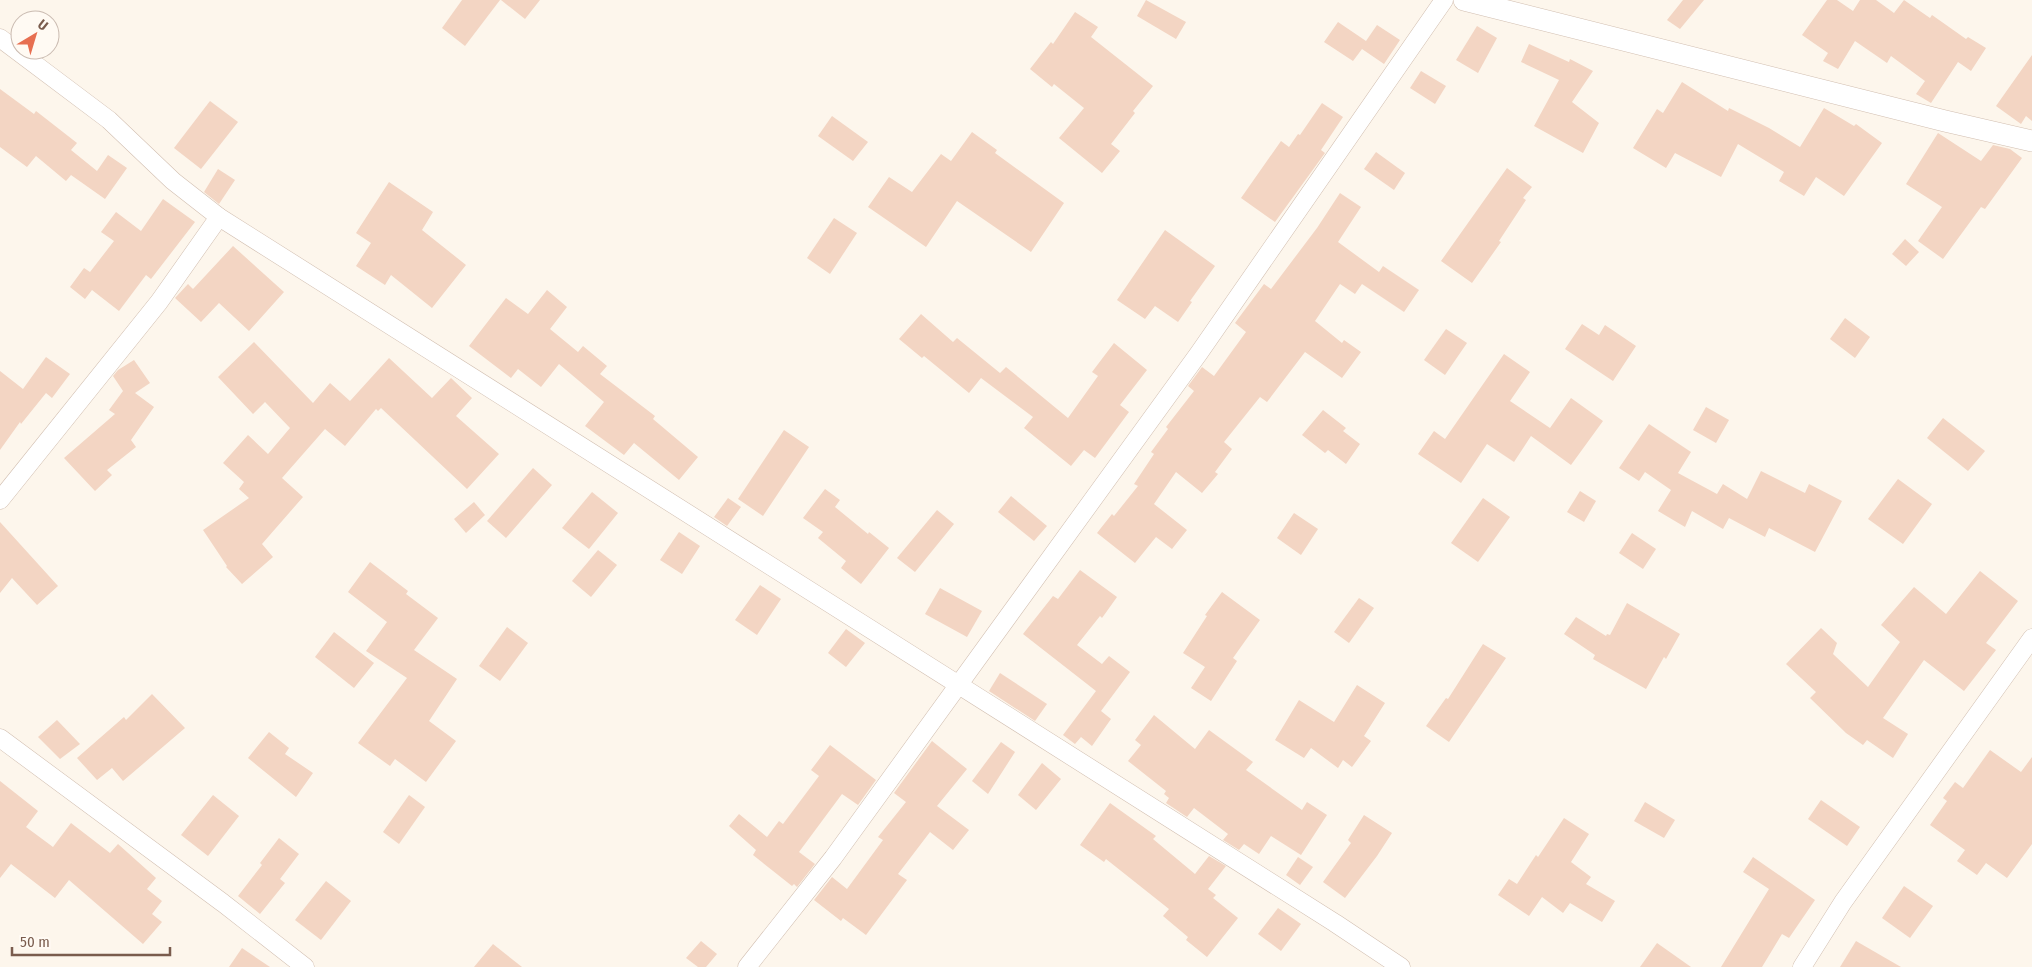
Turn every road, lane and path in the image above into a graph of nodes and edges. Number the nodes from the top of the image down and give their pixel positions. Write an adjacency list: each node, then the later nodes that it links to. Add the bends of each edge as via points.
1 (1444, 0): 8 (street, via 1199,353)
2 (1464, 0): 4 (street)
3 (0, 38): 5 (street, via 109,120 173,181)
4 (2032, 141)
5 (219, 217): 6 (street, via 159,302); 8 (street)
6 (0, 500)
7 (2032, 638): 13 (street, via 1843,902)
8 (957, 684): 11 (street, via 833,858); 12 (street)
9 (0, 738): 10 (street)
10 (304, 967)
11 (747, 967)
12 (1402, 967)
13 (1802, 967)

